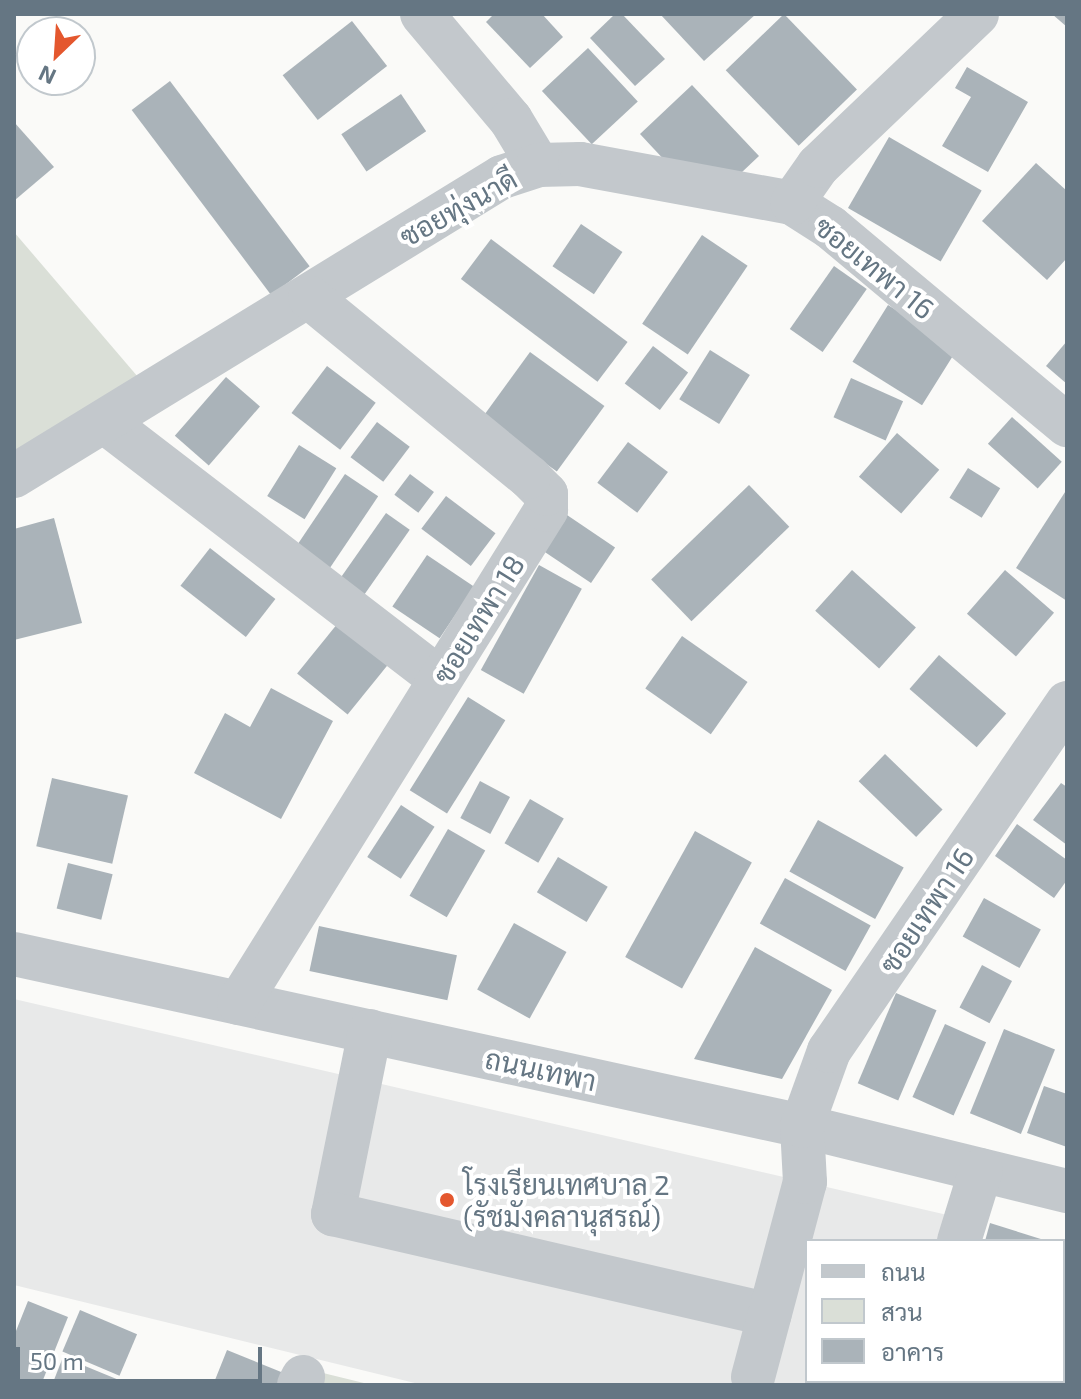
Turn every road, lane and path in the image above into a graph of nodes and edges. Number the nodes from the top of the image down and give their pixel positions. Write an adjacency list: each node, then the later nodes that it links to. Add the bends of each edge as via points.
1 (422, 14): 3 (street, via 511,120)
2 (973, 16): 4 (street, via 818,166)
3 (538, 165): 4 (street, ซอยทุ่งนาดี, via 580,164); 5 (street, ซอยทุ่งนาดี, via 464,196)
4 (792, 203): 7 (street, ซอยเทพา 16, via 830,227)
5 (310, 298): 6 (street, ซอยทุ่งนาดี); 9 (street, ซอยเทพา 18, via 546,494 546,510)
6 (105, 422): 8 (street, ซอยทุ่งนาดี); 9 (street)
7 (1067, 425)
8 (14, 476)
9 (440, 679): 12 (street, ซอยเทพา 18)
10 (1067, 703): 14 (street, ซอยเทพา 16, via 829,1051)
11 (14, 954): 12 (street, ถนนเทพา)
12 (239, 1003): 13 (street, ถนนเทพา)
13 (370, 1031): 14 (street, ถนนเทพา); 18 (street, via 333,1214)
14 (802, 1126): 15 (street, ถนนเทพา); 18 (street, via 805,1182)
15 (981, 1170): 16 (street, ถนนเทพา); 17 (street)
16 (1067, 1191)
17 (960, 1239)
18 (769, 1315): 19 (street)
19 (753, 1377)

